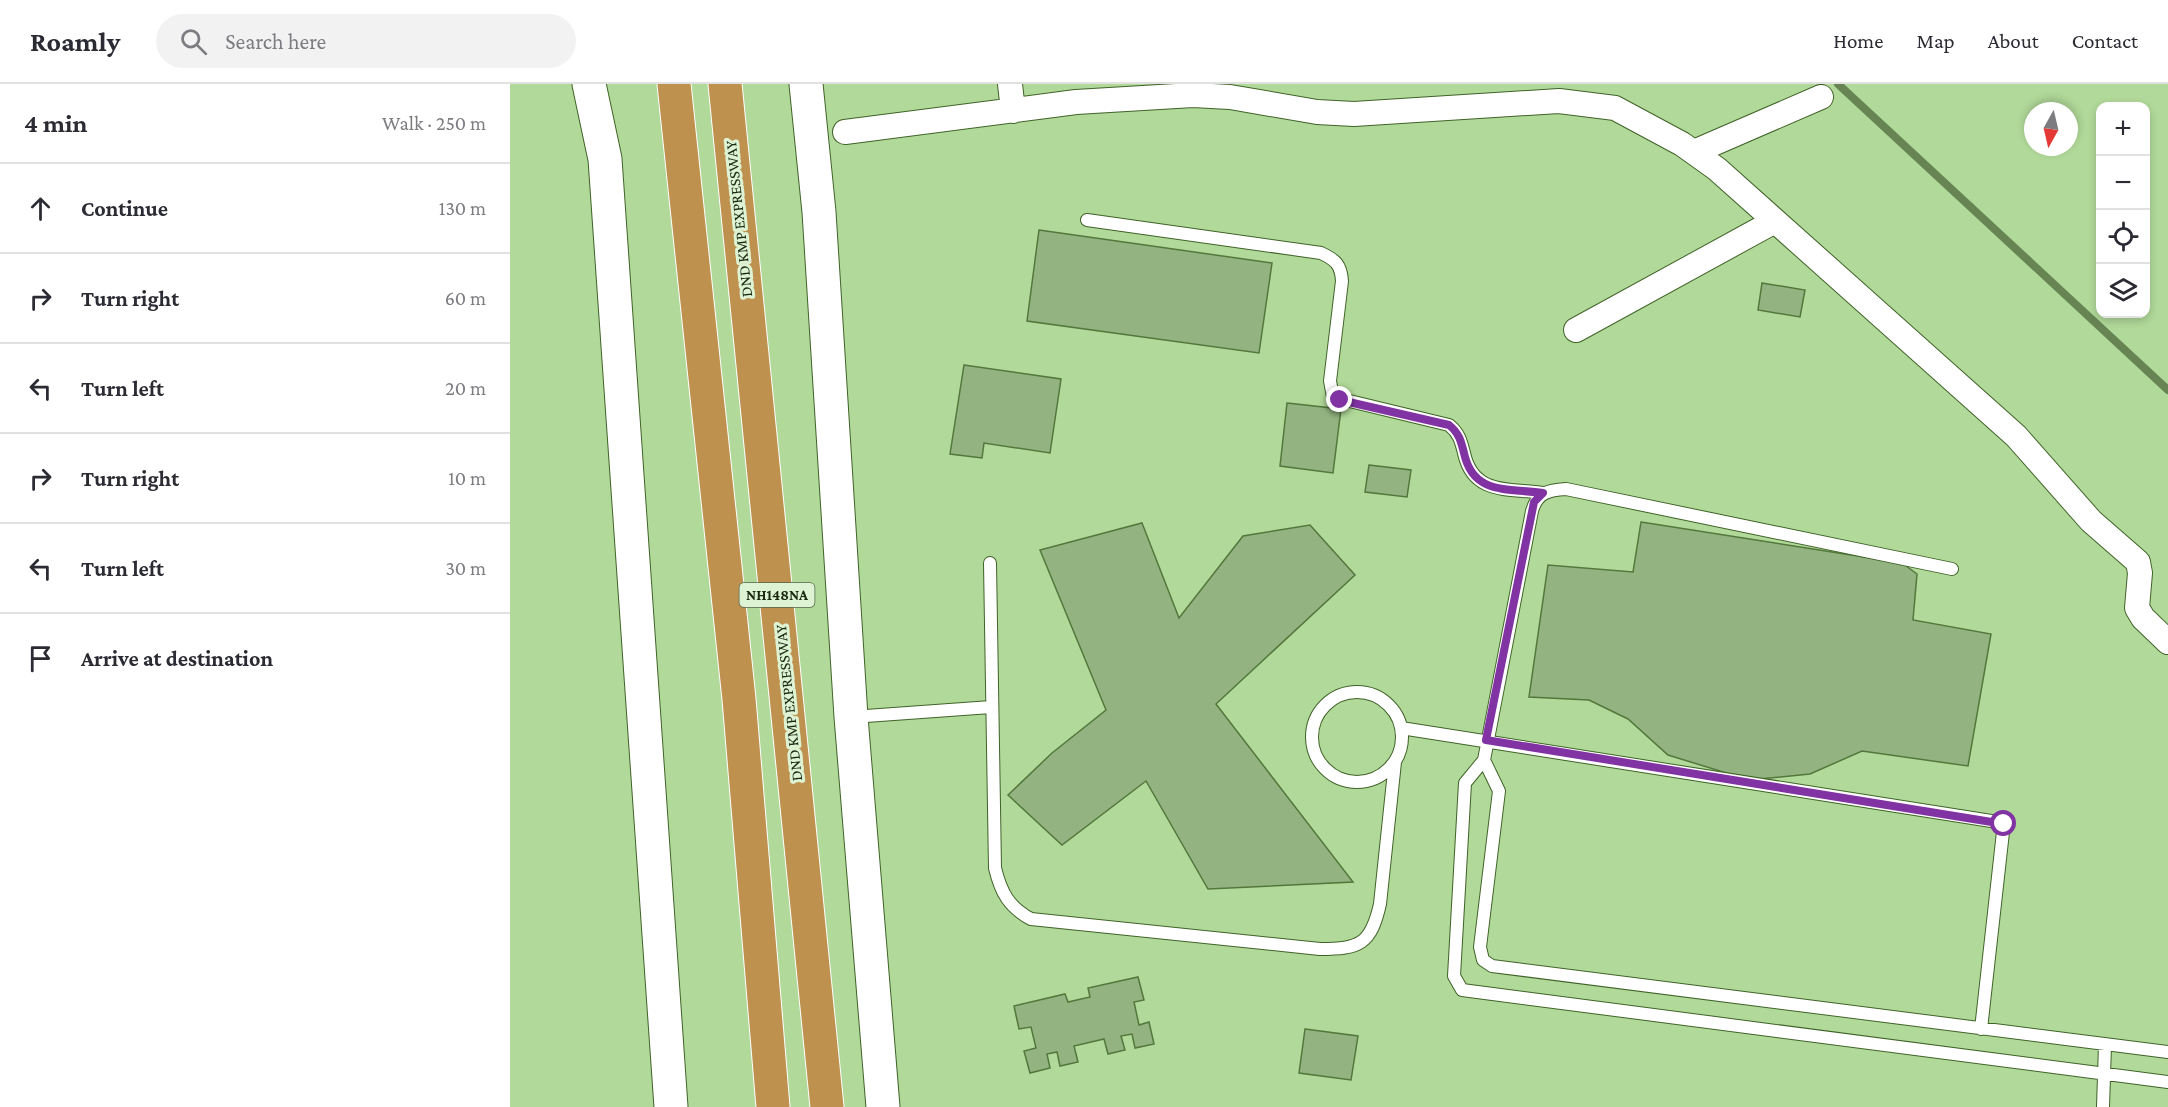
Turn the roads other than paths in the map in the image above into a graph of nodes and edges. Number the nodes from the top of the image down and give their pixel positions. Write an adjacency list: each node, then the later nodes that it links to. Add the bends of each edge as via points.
1 (589, 84): 28 (street, via 605,159)
2 (674, 84): 29 (highway, NH148NA, via 738,699)
3 (725, 84): 30 (highway, DND KMP EXPRESSWAY / NH148NA)
4 (806, 84): 18 (street, via 819,212)
5 (1010, 84): 7 (street)
6 (1821, 97): 9 (street)
7 (1013, 111): 8 (street); 9 (street, via 1076,102 1193,95 1354,114 1559,101 1615,108)
8 (845, 132)
9 (1694, 152): 11 (street)
10 (1087, 220): 13 (lane, via 1321,253 1335,259 1342,281 1330,381 1333,397 1449,425 1460,438 1472,476 1494,487)
11 (1775, 221): 12 (street); 16 (street, via 2016,436 2091,521 2138,562 2137,608)
12 (1576, 330)
13 (1543, 493): 15 (lane, via 1566,489); 20 (lane, via 1534,502)
14 (990, 563): 17 (lane)
15 (1952, 569)
16 (2168, 642)
17 (991, 707): 18 (lane); 22 (lane, via 995,868 1005,898 1016,911 1031,919 1347,949 1366,940 1375,927)
18 (851, 717): 31 (street)
19 (1401, 728): 20 (lane); 22 (lane, via 1403,741); 22 (lane, via 1392,708 1377,697 1360,692 1342,694 1327,702 1316,716 1310,734 1313,752 1322,767 1336,778 1353,783 1371,781)
20 (1486, 740): 21 (lane); 23 (lane, via 2004,824)
21 (1484, 760): 23 (lane, via 1499,791 1480,947 1484,960 1492,966); 26 (lane, via 1466,783 1454,976 1462,990)
22 (1395, 762)
23 (1981, 1029): 24 (lane)
24 (2105, 1045): 25 (lane); 26 (lane)
25 (2168, 1052)
26 (2104, 1075): 27 (lane); 32 (lane)
27 (2168, 1082)
28 (671, 1107)
29 (773, 1107)
30 (827, 1107)
31 (883, 1107)
32 (2103, 1107)

